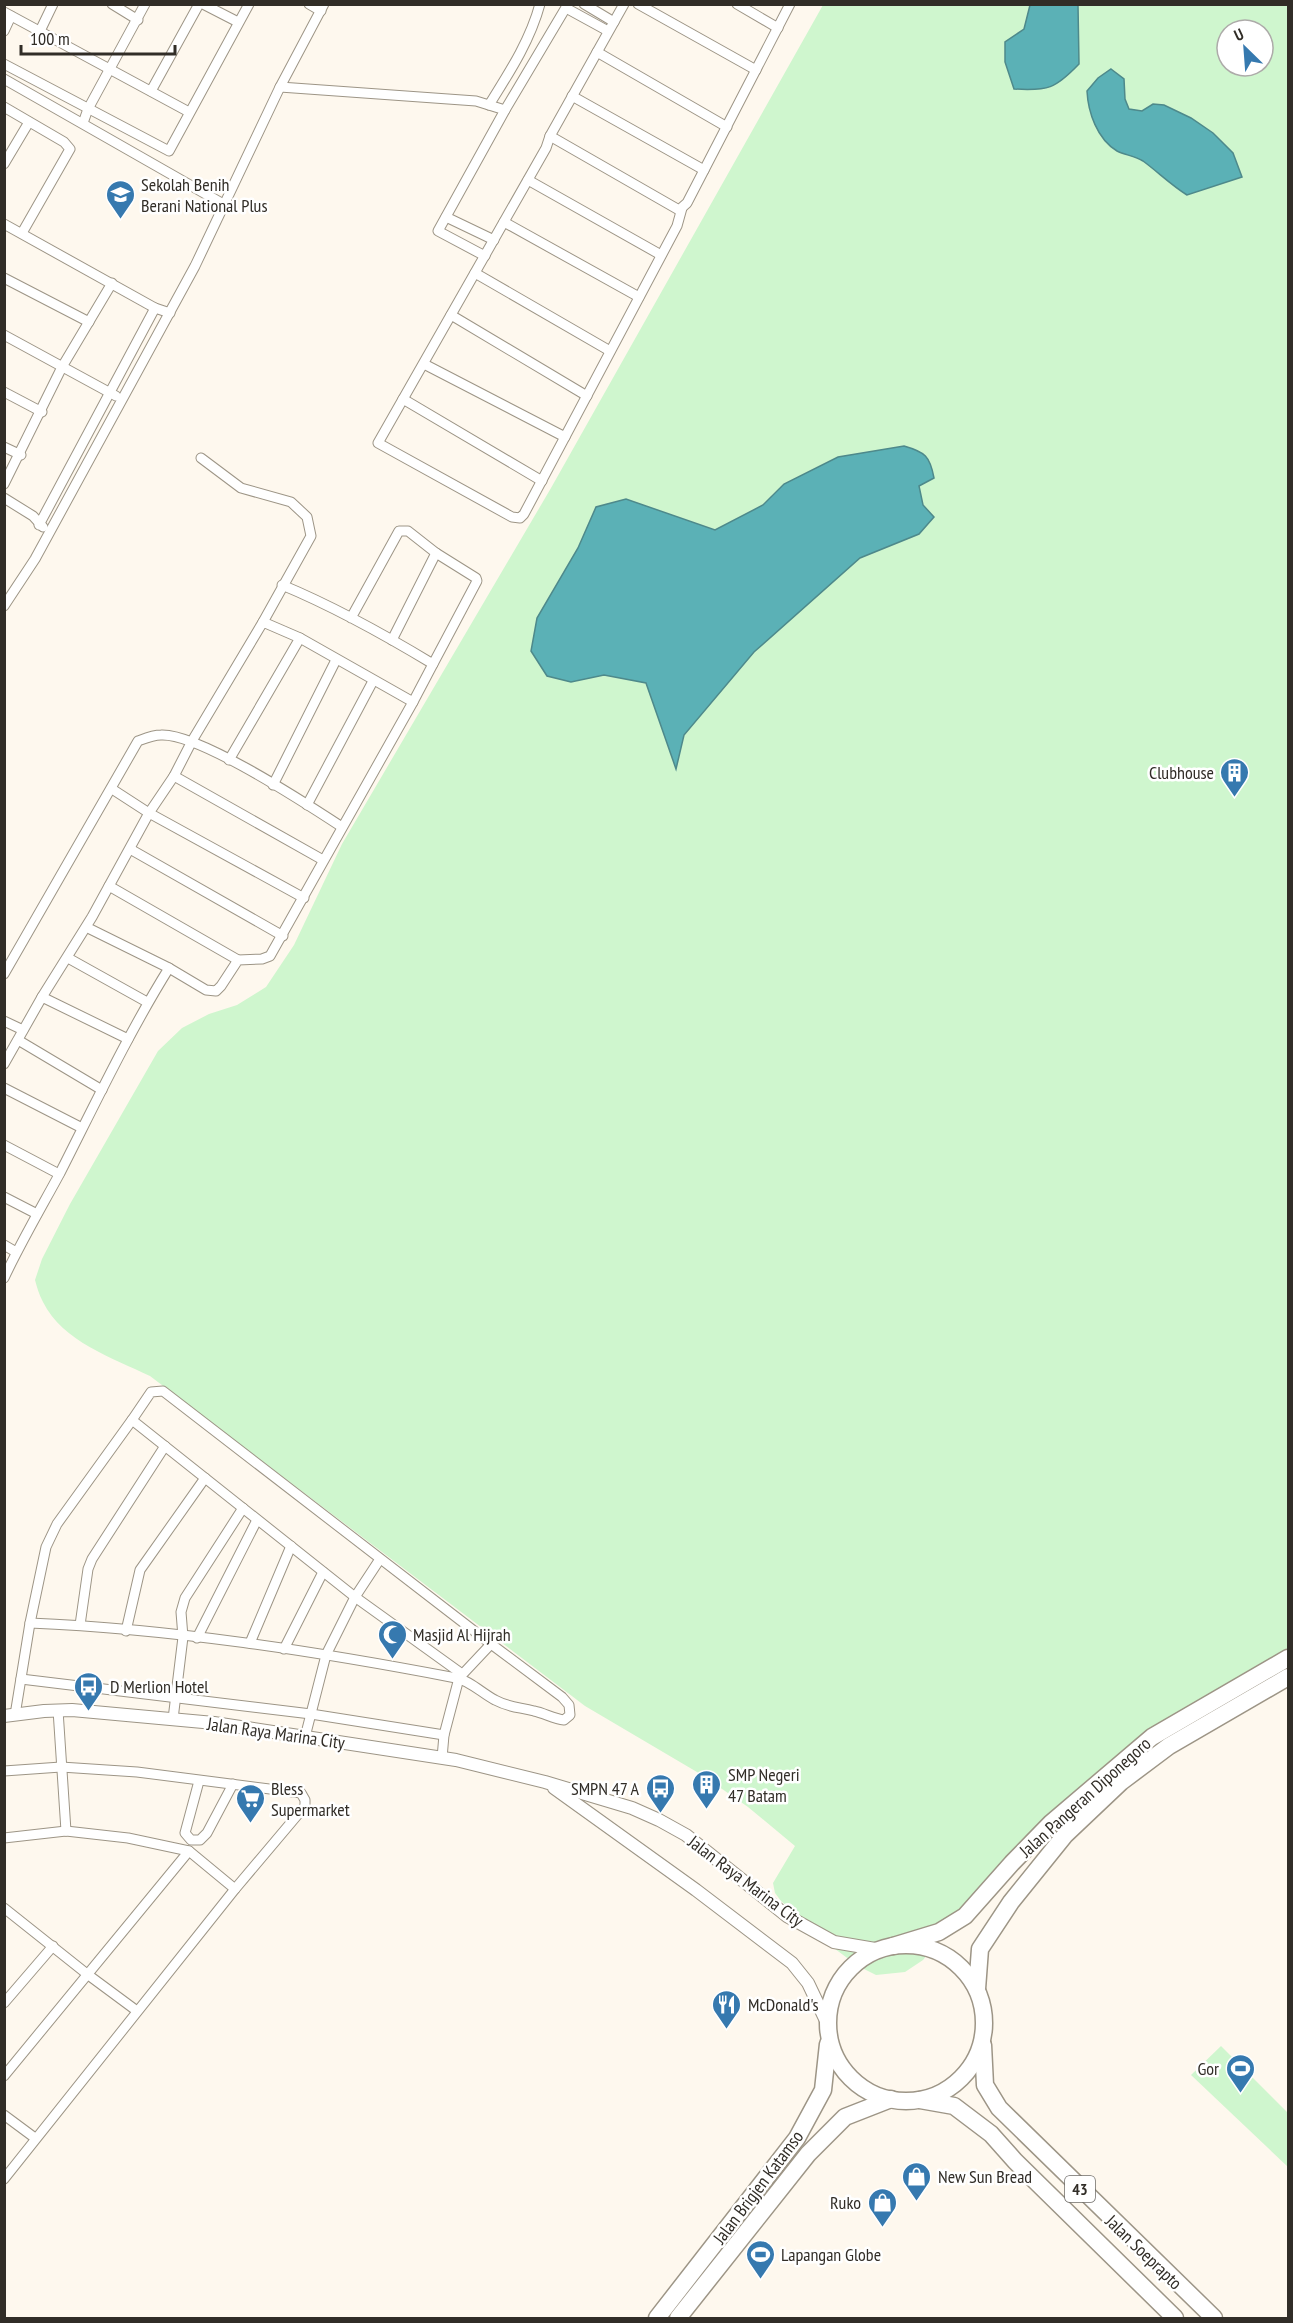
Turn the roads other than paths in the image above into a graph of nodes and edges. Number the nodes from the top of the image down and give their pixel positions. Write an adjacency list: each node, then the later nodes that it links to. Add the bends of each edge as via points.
1 (53, 4): 21 (street)
2 (112, 4): 16 (street)
3 (146, 4): 16 (street)
4 (201, 4): 17 (street); 29 (street)
5 (249, 4): 17 (street)
6 (309, 4): 14 (street)
7 (540, 4): 31 (street, via 534,26)
8 (584, 4): 18 (street)
9 (624, 4): 18 (street)
10 (638, 4): 26 (street)
11 (736, 4): 19 (street)
12 (790, 4): 19 (street)
13 (567, 6): 22 (street); 34 (street)
14 (323, 8): 28 (street)
15 (8, 14): 20 (street); 21 (street)
16 (138, 20): 25 (street)
17 (238, 22): 35 (street)
18 (614, 22): 22 (street)
19 (778, 28): 26 (street)
20 (4, 31)
21 (40, 31): 25 (street)
22 (608, 31): 23 (street)
23 (597, 52): 30 (street); 38 (street)
24 (4, 64): 33 (street)
25 (110, 69): 29 (street); 33 (street)
26 (756, 70): 38 (street)
27 (4, 79): 37 (street)
28 (280, 87): 31 (street); 43 (street)
29 (151, 91): 35 (street)
30 (572, 96): 39 (street); 41 (street)
31 (489, 105): 34 (street)
32 (4, 107): 36 (street)
33 (88, 109): 35 (street, via 169,151); 37 (street)
34 (505, 111): 45 (street)
35 (189, 112)
36 (28, 122): 40 (street); 48 (street, via 64,142 70,152)
37 (82, 123): 43 (street)
38 (727, 127): 41 (street)
39 (550, 136): 42 (street); 44 (street, via 675,208)
40 (4, 164)
41 (704, 170): 44 (street)
42 (528, 180): 46 (street); 50 (street)
43 (225, 205): 57 (street)
44 (682, 208): 50 (street)
45 (446, 216): 49 (street); 51 (street, via 438,231)
46 (504, 222): 49 (street); 55 (street)
47 (4, 224): 48 (street)
48 (22, 233): 54 (street)
49 (494, 240): 51 (street)
50 (661, 255): 55 (street)
51 (485, 256): 52 (street)
52 (475, 273): 58 (street); 61 (street)
53 (4, 279): 59 (street)
54 (112, 283): 56 (street); 59 (street)
55 (639, 297): 61 (street)
56 (155, 308): 57 (street); 65 (street)
57 (170, 313): 67 (street)
58 (451, 315): 62 (street); 66 (street)
59 (89, 322): 63 (street)
60 (4, 335): 63 (street)
61 (610, 351): 66 (street)
62 (424, 364): 68 (street); 70 (street)
63 (63, 367): 65 (street); 69 (street)
64 (4, 392): 69 (street)
65 (110, 393): 67 (street); 77 (street)
66 (587, 396): 70 (street)
67 (123, 399): 78 (street)
68 (403, 399): 74 (street); 74 (street, via 378,443 512,517 524,514)
69 (42, 412): 72 (street)
70 (565, 437): 74 (street)
71 (4, 447): 72 (street)
72 (21, 455): 75 (street)
73 (201, 458): 80 (street, via 241,488 291,502 307,517 311,536)
74 (542, 481)
75 (4, 484)
76 (4, 498): 77 (street, via 33,516)
77 (39, 525): 78 (street)
78 (50, 531): 81 (street)
79 (436, 553): 82 (street, via 408,531 399,531); 85 (street); 87 (street, via 477,581)
80 (282, 585): 82 (street); 83 (street)
81 (4, 606)
82 (351, 618): 85 (street)
83 (264, 622): 84 (street); 90 (street)
84 (300, 638): 86 (street); 91 (street)
85 (393, 640): 87 (street)
86 (336, 660): 88 (street); 93 (street)
87 (433, 664): 89 (street)
88 (374, 681): 89 (street); 95 (street)
89 (413, 702): 97 (street)
90 (192, 741): 91 (street); 92 (street); 94 (street, via 162,734 138,741)
91 (229, 760): 93 (street)
92 (174, 776): 96 (street); 99 (street)
93 (273, 785): 95 (street)
94 (112, 789): 96 (street); 107 (street)
95 (308, 805): 97 (street)
96 (149, 813): 98 (street); 101 (street)
97 (342, 827): 99 (street)
98 (130, 849): 100 (street); 103 (street)
99 (323, 860): 101 (street)
100 (109, 886): 102 (street); 105 (street)
101 (304, 898): 103 (street)
102 (86, 927): 104 (street); 106 (street)
103 (283, 936): 105 (street, via 268,958)
104 (68, 958): 108 (street); 109 (street)
105 (238, 960): 106 (street, via 216,991 206,990)
106 (169, 968): 109 (street)
107 (4, 974)
108 (42, 997): 111 (street); 112 (street)
109 (147, 1002): 112 (street)
110 (4, 1021): 111 (street)
111 (23, 1030): 113 (street)
112 (128, 1039): 116 (street)
113 (18, 1040): 114 (street); 116 (street)
114 (4, 1064)
115 (4, 1088): 117 (street)
116 (102, 1090): 117 (street)
117 (82, 1128): 119 (street)
118 (4, 1145): 119 (street)
119 (59, 1174): 121 (street)
120 (4, 1197): 121 (street)
121 (37, 1214): 123 (street)
122 (4, 1245): 123 (street)
123 (16, 1251): 124 (street)
124 (4, 1278)
125 (132, 1420): 126 (street); 131 (street, via 152,1392 163,1391); 134 (street, via 57,1524 46,1547)
126 (165, 1446): 127 (street); 135 (street, via 92,1559)
127 (205, 1478): 128 (street); 136 (street, via 140,1570)
128 (243, 1508): 129 (street); 137 (street, via 185,1598 180,1612)
129 (257, 1520): 130 (street); 138 (street)
130 (291, 1546): 132 (street); 139 (street)
131 (380, 1559): 133 (street); 140 (street)
132 (323, 1572): 133 (street); 141 (street)
133 (355, 1598): 142 (street); 144 (street)
134 (30, 1623): 135 (street); 146 (street)
135 (80, 1625): 136 (street)
136 (126, 1631): 137 (street)
137 (183, 1637): 138 (street); 147 (street)
138 (197, 1638): 139 (street)
139 (250, 1643): 141 (street)
140 (491, 1644): 144 (street); 144 (street, via 562,1697 571,1711 567,1717 559,1719 508,1707)
141 (284, 1648): 142 (street)
142 (326, 1655): 144 (street); 149 (street)
143 (1288, 1658): 167 (highway, Jalan Pangeran Diponegoro, via 1152,1737 1051,1823 965,1916 939,1932)
144 (460, 1676): 152 (street)
145 (1288, 1677): 169 (highway, Jalan Pangeran Diponegoro, via 1169,1746 1121,1782 1065,1835 1011,1902 980,1949)
146 (21, 1679): 147 (street); 150 (street)
147 (176, 1697): 149 (street); 151 (street)
148 (58, 1710): 150 (main road, Jalan Raya Marina City); 151 (main road, Jalan Raya Marina City); 155 (street)
149 (311, 1714): 152 (street); 153 (street)
150 (10, 1716)
151 (173, 1719): 153 (main road, Jalan Raya Marina City)
152 (444, 1735): 154 (street)
153 (305, 1737): 154 (main road, Jalan Raya Marina City)
154 (442, 1758): 158 (main road, Jalan Raya Marina City)
155 (61, 1767): 156 (street); 157 (street); 160 (street)
156 (4, 1771)
157 (199, 1781): 159 (street); 159 (street, via 185,1833 191,1840 200,1840 207,1833)
158 (545, 1782): 167 (main road, Jalan Raya Marina City, via 659,1820 686,1836 786,1916 834,1942); 172 (main road, Jalan Raya Marina City, via 792,1963 808,1983)
159 (233, 1784): 163 (street, via 301,1793 305,1800 305,1806)
160 (66, 1832): 161 (street); 162 (street, via 128,1838)
161 (4, 1838)
162 (189, 1851): 163 (street); 168 (street)
163 (235, 1889): 171 (street)
164 (8, 1911): 165 (street); 166 (street)
165 (4, 1923)
166 (53, 1946): 168 (street); 170 (street)
167 (887, 1948): 169 (highway, via 918,1946 942,1953 963,1968); 172 (highway, via 869,1954 848,1970 834,1991)
168 (87, 1974): 171 (street); 174 (street)
169 (977, 1989): 173 (highway, via 984,2015)
170 (4, 2003)
171 (137, 2011): 178 (street)
172 (828, 2033): 175 (highway, via 838,2064 855,2084); 180 (highway, Jalan Brigjen Katamso, via 823,2090 797,2138)
173 (982, 2041): 176 (highway, via 972,2065 954,2085); 183 (highway, Jalan Soeprapto / 43, via 985,2085 999,2108)
174 (4, 2076)
175 (891, 2099): 176 (highway); 181 (highway, Jalan Brigjen Katamso, via 845,2117 808,2154)
176 (917, 2100): 182 (highway, Jalan Soeprapto / 43, via 954,2106 991,2134)
177 (4, 2115): 178 (street)
178 (35, 2138): 179 (street)
179 (4, 2179)
180 (657, 2319)
181 (678, 2319)
182 (1175, 2319)
183 (1214, 2319)

